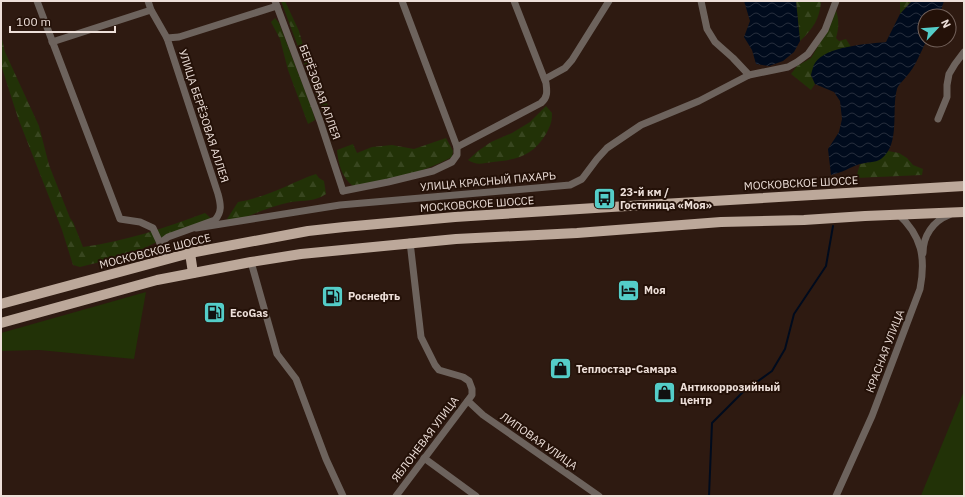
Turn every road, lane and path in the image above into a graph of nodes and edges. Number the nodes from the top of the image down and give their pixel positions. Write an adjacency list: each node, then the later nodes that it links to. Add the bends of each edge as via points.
1 (37, 1): 11 (street)
2 (148, 1): 9 (street, УЛИЦА БЕРЁЗОВАЯ АЛЛЕЯ)
3 (402, 1): 16 (street)
4 (514, 1): 14 (street)
5 (609, 1): 14 (street, via 572,60 565,68)
6 (701, 1): 13 (street, via 707,30 715,42)
7 (836, 1): 13 (street, УЛИЦА КРАСНЫЙ ПАХАРЬ, via 825,30 808,54 788,67)
8 (276, 4): 10 (street, via 179,37); 18 (street, БЕРЁЗОВАЯ АЛЛЕЯ)
9 (151, 10): 10 (street, УЛИЦА БЕРЁЗОВАЯ АЛЛЕЯ); 11 (street)
10 (167, 38): 22 (street, УЛИЦА БЕРЁЗОВАЯ АЛЛЕЯ, via 221,206 215,220)
11 (52, 42): 24 (street, via 120,219 140,222 153,228)
12 (964, 52): 15 (street, via 950,74 946,85 947,97)
13 (750, 75): 19 (street, УЛИЦА КРАСНЫЙ ПАХАРЬ, via 699,101 641,125 607,148 582,179 570,185)
14 (545, 79): 16 (street, via 545,99)
15 (938, 119)
16 (457, 147): 18 (street, via 457,155 452,162 433,170)
17 (964, 186): 25 (main road, МОСКОВСКОЕ ШОССЕ, via 455,217 308,231)
18 (343, 191): 19 (street)
19 (340, 205): 22 (street, УЛИЦА КРАСНЫЙ ПАХАРЬ)
20 (960, 212): 21 (main road); 26 (street, via 942,218 932,226 923,247)
21 (898, 214): 23 (main road, via 721,222); 26 (street, КРАСНАЯ УЛИЦА, via 913,232)
22 (196, 228): 24 (street, via 168,237)
23 (410, 242): 28 (main road); 34 (street, via 421,337 439,370 469,381 472,388)
24 (160, 243): 27 (street)
25 (190, 253): 27 (main road, МОСКОВСКОЕ ШОССЕ); 30 (main road)
26 (923, 257): 40 (street, КРАСНАЯ УЛИЦА, via 924,269 920,289 872,416)
27 (167, 259): 29 (main road, МОСКОВСКОЕ ШОССЕ)
28 (251, 262): 30 (main road); 36 (street, via 277,354 296,379)
29 (151, 263): 31 (main road); 32 (main road, МОСКОВСКОЕ ШОССЕ)
30 (194, 273): 31 (main road)
31 (156, 280): 33 (main road)
32 (1, 304)
33 (1, 323)
34 (470, 398): 35 (street, ЯБЛОНЕВАЯ УЛИЦА); 39 (street, ЛИПОВАЯ УЛИЦА, via 483,415)
35 (424, 458): 37 (street, ЯБЛОНЕВАЯ УЛИЦА); 38 (street)
36 (343, 496)
37 (396, 496)
38 (476, 496)
39 (599, 496)
40 (836, 496)

